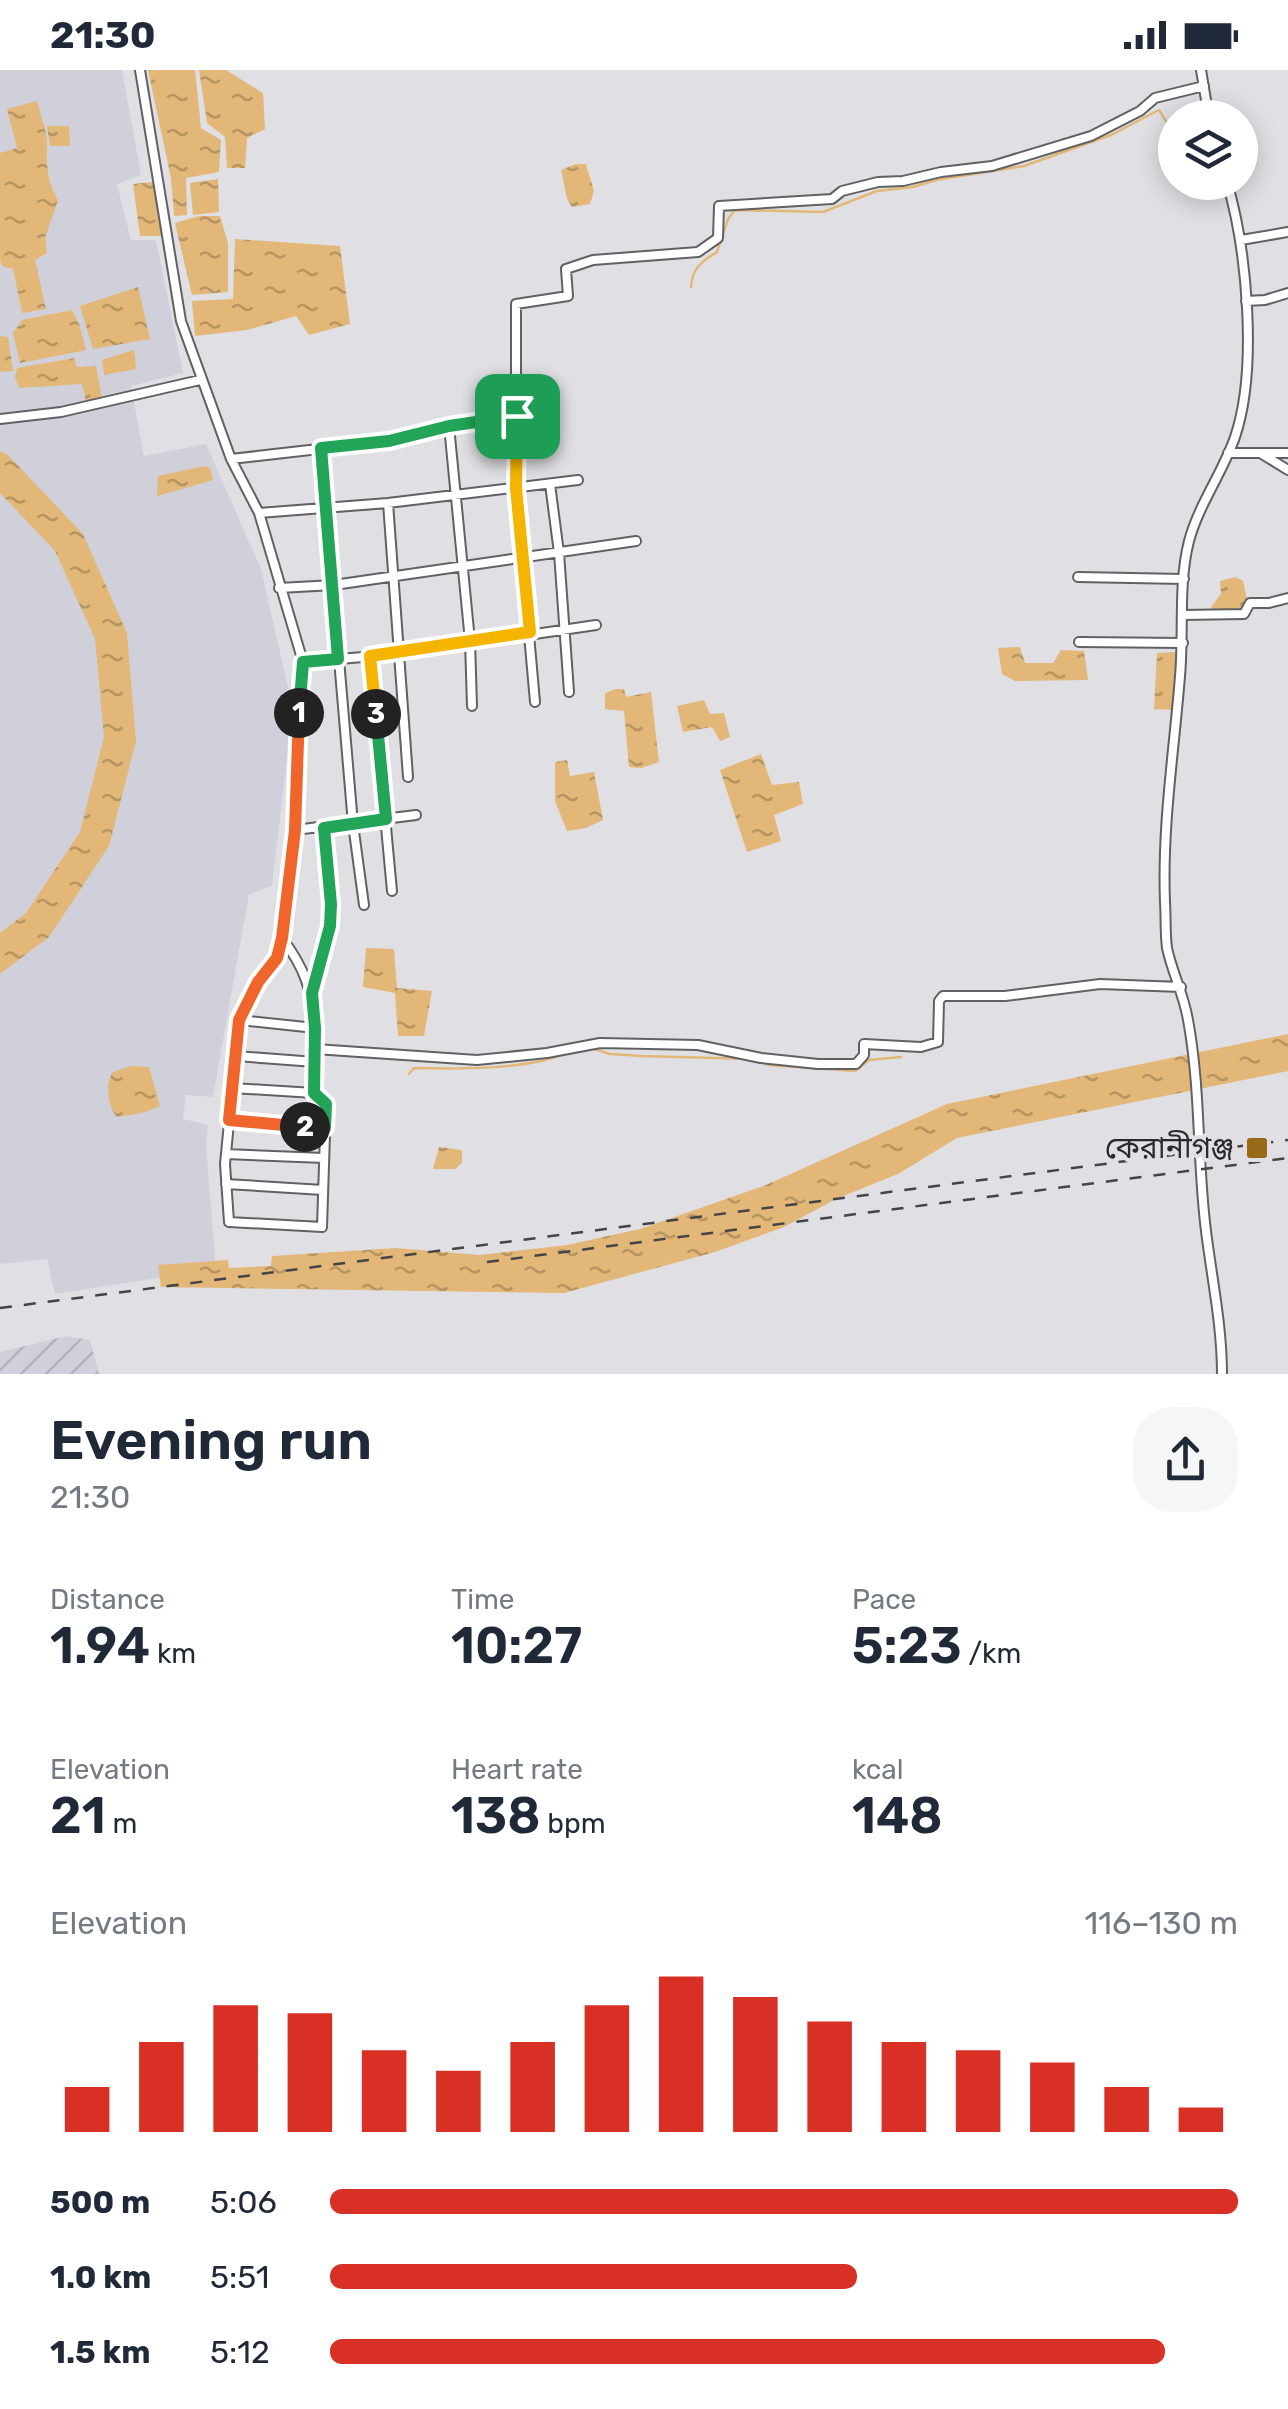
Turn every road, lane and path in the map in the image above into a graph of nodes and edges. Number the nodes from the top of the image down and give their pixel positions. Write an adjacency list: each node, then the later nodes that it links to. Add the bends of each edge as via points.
1 (140, 70): 10 (street, via 182,321)
2 (1201, 70): 3 (street)
3 (1204, 86): 4 (street); 11 (street, via 1154,98 1091,136 992,166 878,182 832,200 719,206 718,238 698,252 593,260 566,269 568,296 516,304)
4 (1206, 100)
5 (1231, 200): 7 (street)
6 (1288, 232): 7 (street)
7 (1241, 240): 9 (street)
8 (1288, 293): 9 (street)
9 (1246, 301): 15 (street, via 1243,394)
10 (200, 380): 12 (street); 18 (street)
11 (517, 416): 13 (street); 22 (street)
12 (0, 419)
13 (449, 426): 14 (street); 23 (street)
14 (321, 448): 18 (street); 25 (street)
15 (1228, 452): 16 (street); 33 (street, via 1190,539)
16 (1260, 453): 17 (street); 19 (street)
17 (1288, 453)
18 (231, 459): 26 (street)
19 (1288, 470)
20 (578, 480): 21 (street)
21 (550, 484): 22 (street); 28 (street)
22 (516, 488): 23 (street); 29 (street)
23 (455, 494): 24 (street); 30 (street)
24 (388, 502): 25 (street); 31 (street)
25 (327, 506): 26 (street); 34 (street)
26 (259, 513): 35 (street)
27 (636, 541): 28 (street)
28 (559, 553): 29 (street); 39 (street)
29 (524, 558): 30 (street); 40 (street)
30 (461, 568): 31 (street); 41 (street)
31 (392, 577): 34 (street); 44 (street)
32 (1078, 578): 33 (street)
33 (1184, 578): 37 (street)
34 (334, 585): 35 (street); 46 (street)
35 (280, 588): 47 (street)
36 (1288, 598): 37 (street, via 1250,604 1244,614)
37 (1182, 615): 43 (street)
38 (596, 625): 39 (street)
39 (564, 628): 40 (street); 48 (street)
40 (530, 632): 41 (street); 49 (street)
41 (470, 641): 44 (street); 50 (street)
42 (1079, 642): 43 (street)
43 (1183, 643): 60 (street, via 1164,880 1167,948)
44 (399, 654): 45 (street); 51 (street)
45 (370, 656): 46 (street); 53 (street)
46 (338, 659): 47 (street); 54 (street)
47 (303, 662): 56 (street)
48 (569, 692)
49 (535, 702)
50 (472, 706)
51 (408, 777)
52 (416, 815): 53 (street)
53 (386, 819): 54 (street); 57 (street)
54 (353, 824): 55 (street); 58 (street)
55 (324, 828): 56 (street); 61 (street, via 330,926)
56 (295, 830): 59 (street)
57 (392, 891)
58 (364, 905)
59 (282, 938): 61 (street, via 302,964); 62 (street)
60 (1180, 986): 64 (street, via 1100,984 943,996 938,1042 864,1044 856,1064 780,1060 698,1045 600,1043 478,1060); 75 (street, via 1200,1114)
61 (312, 993): 63 (street)
62 (239, 1020): 63 (street); 65 (street)
63 (315, 1028): 64 (street)
64 (315, 1049): 66 (street)
65 (236, 1056): 66 (street); 67 (street)
66 (315, 1062): 68 (street)
67 (232, 1088): 68 (street); 69 (street)
68 (314, 1093): 70 (street, via 326,1104)
69 (229, 1120): 70 (street); 71 (street)
70 (325, 1128): 72 (street)
71 (226, 1154): 72 (street); 73 (street)
72 (324, 1158): 74 (street)
73 (226, 1184): 74 (street); 74 (street, via 229,1222 322,1227)
74 (323, 1190)
75 (1222, 1374)

